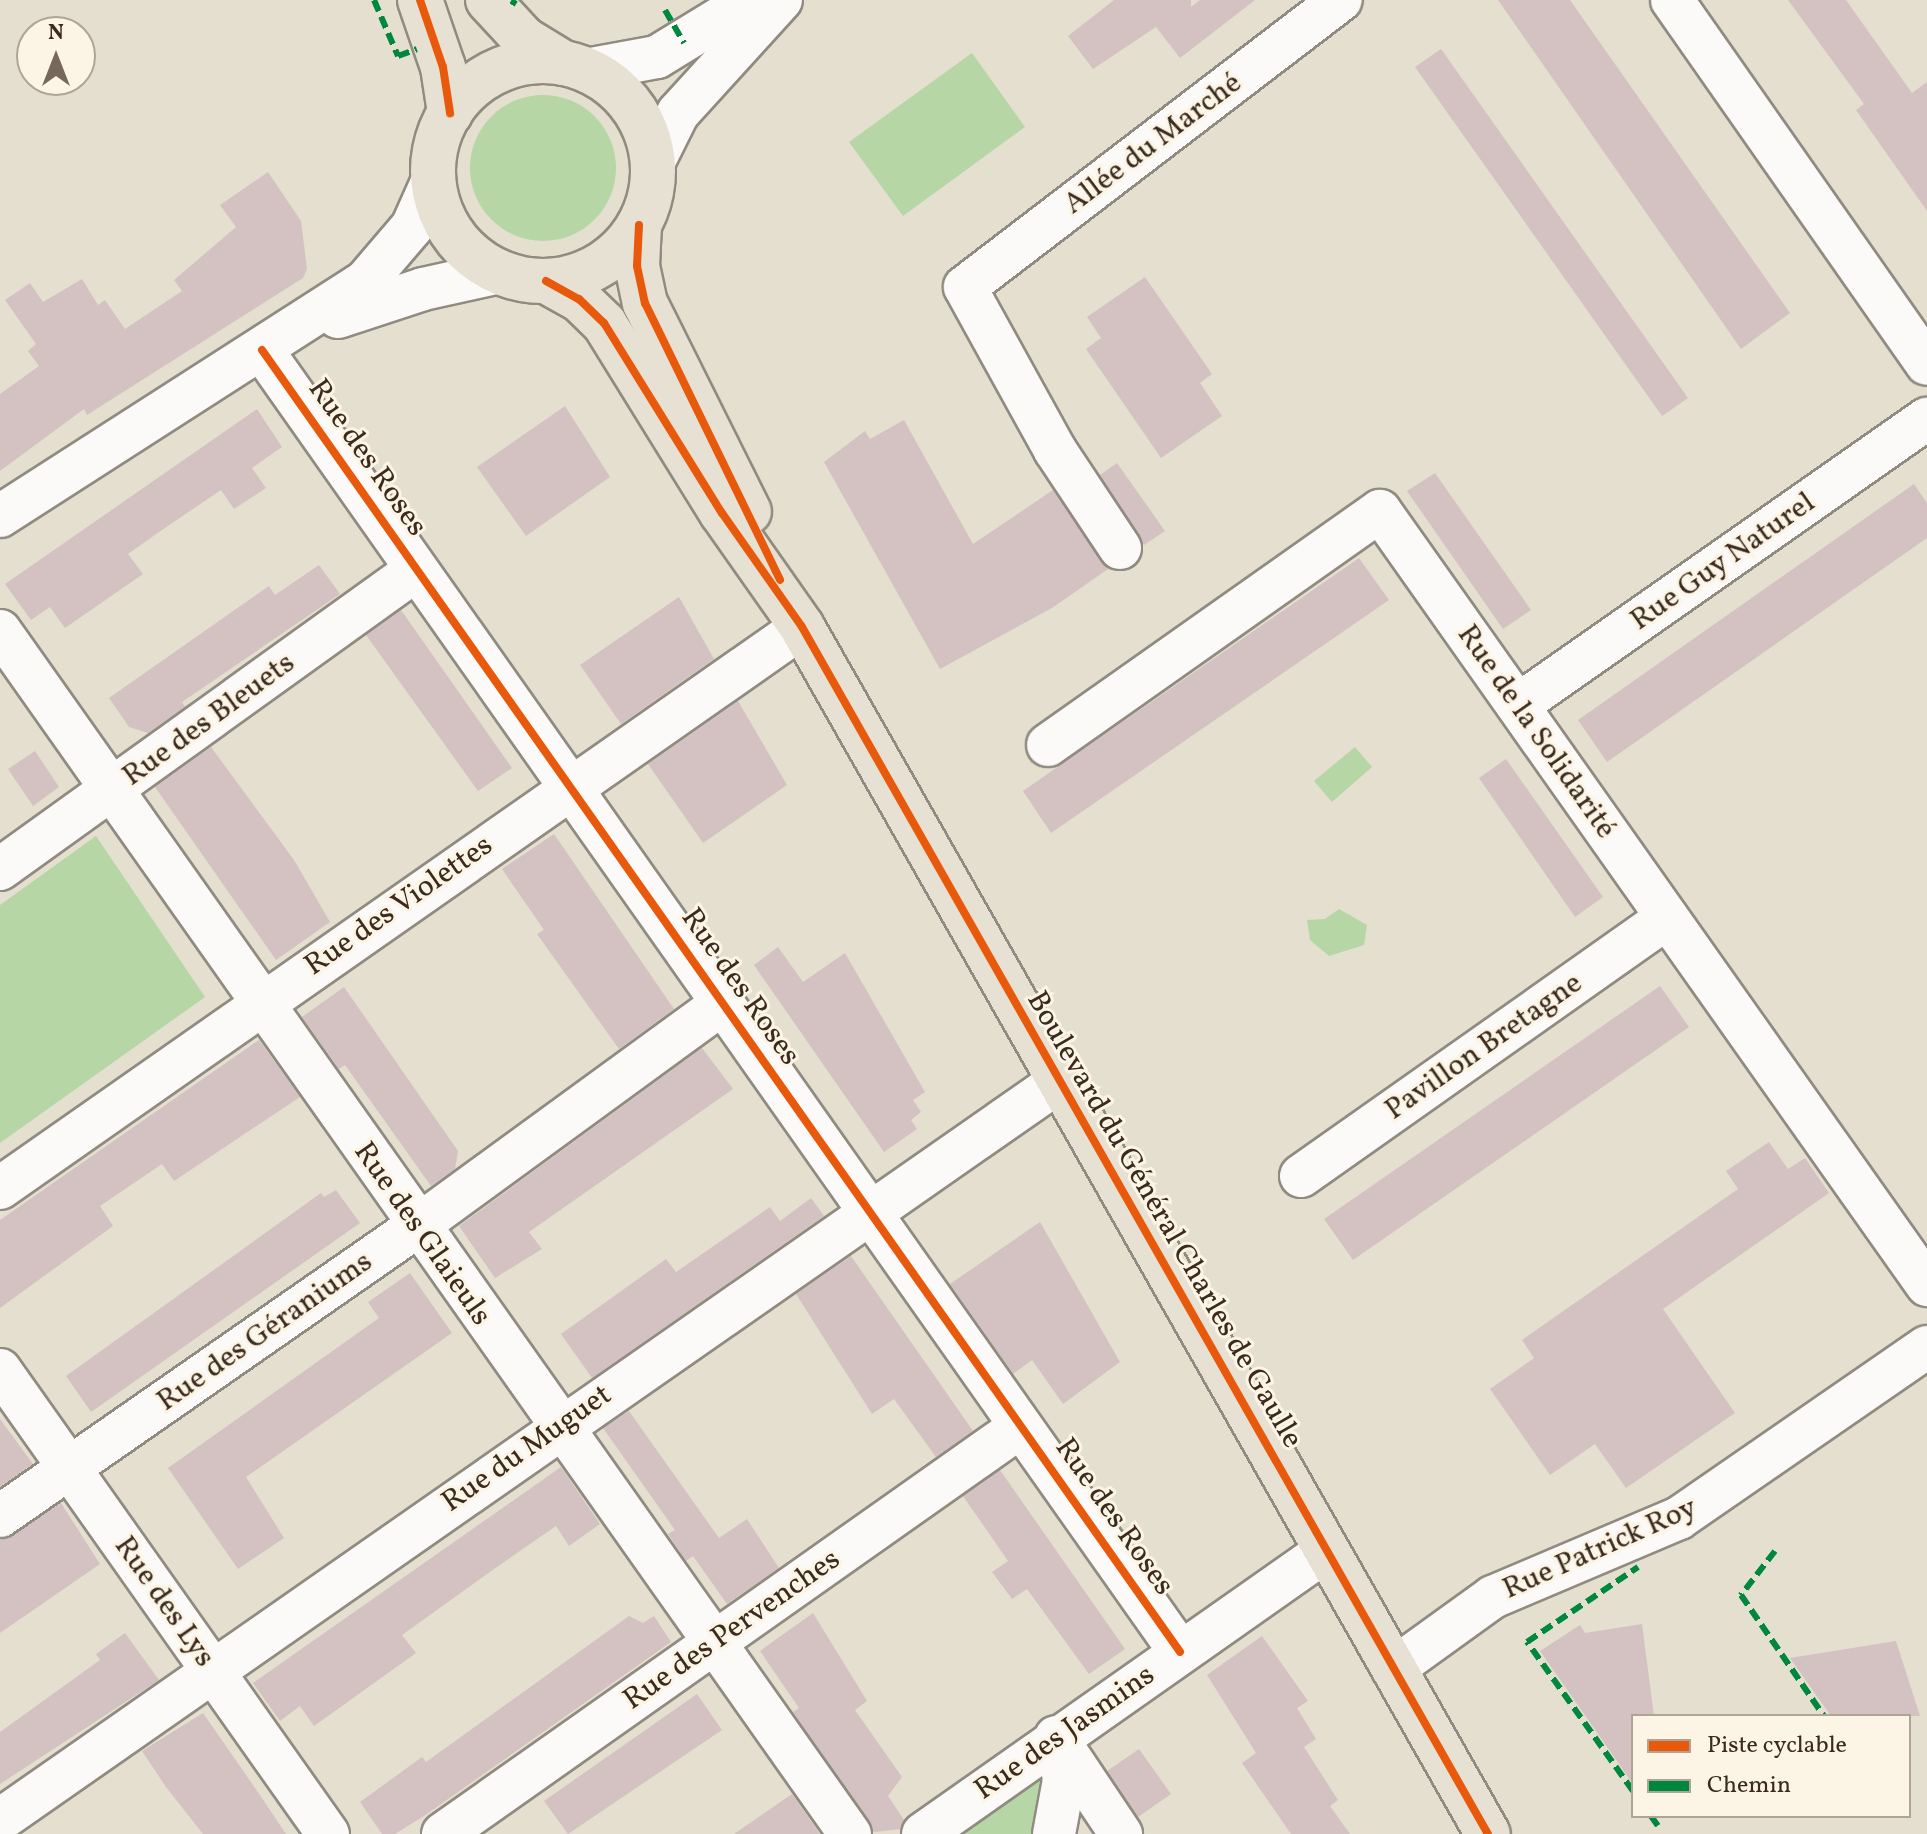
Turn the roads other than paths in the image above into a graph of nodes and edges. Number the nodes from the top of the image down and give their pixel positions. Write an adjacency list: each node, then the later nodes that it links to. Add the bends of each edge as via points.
1 (420, 0): 8 (main road, via 443,67)
2 (488, 0): 7 (main road, via 524,39)
3 (750, 0): 7 (street, via 657,57)
4 (781, 0): 9 (street, via 678,113)
5 (1341, 0): 18 (street, Allée du Marché, via 965,287 1055,450)
6 (1672, 0): 15 (street)
7 (574, 66): 8 (main road, via 530,62 498,71 471,88); 9 (main road, via 612,85 633,107)
8 (450, 113): 10 (main road, via 435,152)
9 (653, 163): 11 (main road, via 652,189)
10 (433, 180): 12 (main road, via 449,229 471,254); 14 (street, via 412,227 387,262)
11 (639, 225): 13 (main road, via 600,265); 20 (main road, Boulevard du Général Charles de Gaulle, via 637,266 645,303)
12 (500, 272): 13 (main road); 14 (street, via 402,295)
13 (546, 281): 20 (main road, Boulevard du Général Charles de Gaulle, via 579,299 604,323 722,513)
14 (273, 344): 17 (street); 19 (street, Rue des Roses)
15 (1927, 364)
16 (1927, 419): 22 (street, Rue Guy Naturel)
17 (0, 516)
18 (1120, 548)
19 (416, 570): 24 (street, Rue des Roses); 25 (street, Rue des Bleuets)
20 (802, 627): 24 (street, Rue des Violettes); 30 (main road, Boulevard du Général Charles de Gaulle)
21 (0, 631): 25 (street, Rue des Glaieuls)
22 (1518, 705): 23 (street, Rue de la Solidarité, via 1380,511); 27 (street, Rue de la Solidarité)
23 (1048, 745)
24 (569, 786): 28 (street, Rue des Violettes); 29 (street, Rue des Roses)
25 (112, 791): 26 (street, Rue des Bleuets); 28 (street, Rue des Glaieuls)
26 (0, 869)
27 (1667, 918): 31 (street, Pavillon Bretagne); 35 (street, Rue de la Solidarité)
28 (261, 1004): 32 (street, Rue des Violettes); 34 (street, Rue des Glaieuls)
29 (722, 1004): 33 (street, Rue des Roses); 34 (street, Rue des Géraniums)
30 (1057, 1083): 33 (street, Rue du Muguet); 42 (main road, Boulevard du Général Charles de Gaulle)
31 (1301, 1176)
32 (0, 1188)
33 (868, 1211): 38 (street, Rue du Muguet); 39 (street, Rue des Roses)
34 (416, 1227): 38 (street, Rue des Glaieuls); 40 (street, Rue des Géraniums)
35 (1927, 1285)
36 (1927, 1347): 45 (street, Rue Patrick Roy, via 1679,1518 1502,1592)
37 (0, 1370): 40 (street, Rue des Lys)
38 (558, 1427): 43 (street, Rue des Glaieuls); 46 (street, Rue du Muguet)
39 (1020, 1427): 43 (street, Rue des Pervenches); 44 (street, Rue des Roses)
40 (69, 1468): 41 (street, Rue des Géraniums); 46 (street, Rue des Lys)
41 (0, 1516)
42 (1325, 1551): 44 (street, Rue des Jasmins); 45 (main road, Boulevard du Général Charles de Gaulle)
43 (712, 1644): 50 (street, Rue des Pervenches); 51 (street, Rue des Glaieuls)
44 (1180, 1652): 47 (street, Rue des Jasmins)
45 (1393, 1669): 55 (main road, Boulevard du Général Charles de Gaulle)
46 (212, 1670): 48 (street, Rue du Muguet); 49 (street, Rue des Lys)
47 (1056, 1737): 52 (street, Rue des Jasmins); 53 (street, via 1064,1780); 54 (street)
48 (0, 1820)
49 (328, 1834)
50 (443, 1834)
51 (850, 1834)
52 (923, 1834)
53 (1054, 1834)
54 (1121, 1834)
55 (1488, 1834)

